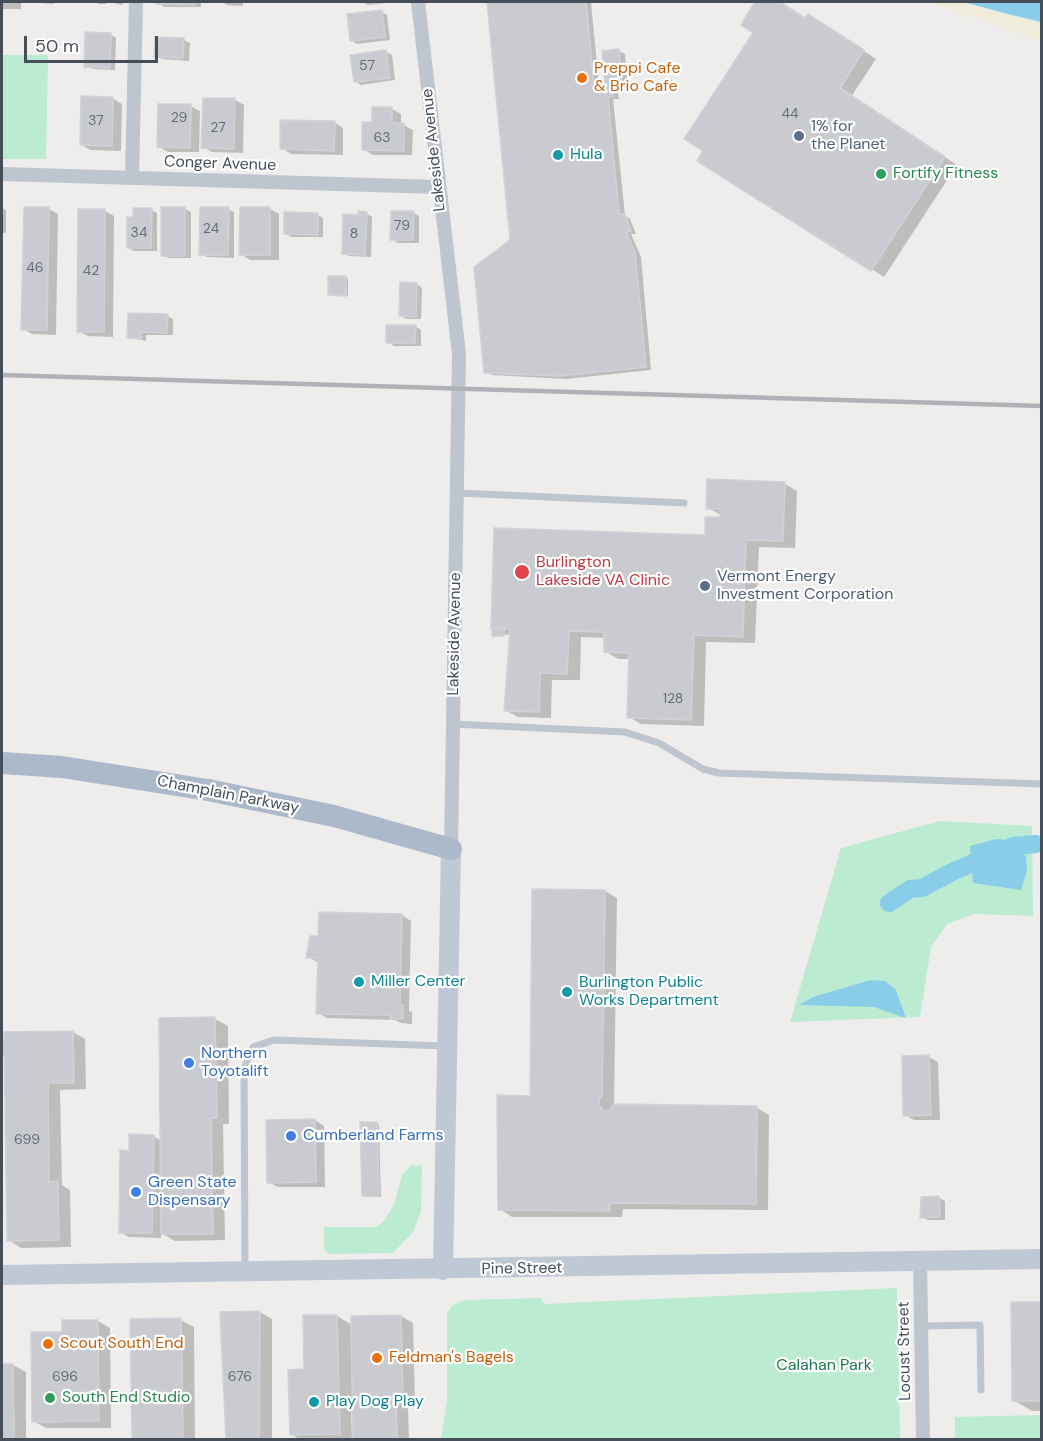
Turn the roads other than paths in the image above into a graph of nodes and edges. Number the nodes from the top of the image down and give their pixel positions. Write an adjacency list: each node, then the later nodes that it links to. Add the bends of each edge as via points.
1 (135, 2): 4 (street)
2 (418, 2): 5 (street, Lakeside Avenue)
3 (2, 174): 4 (street, Conger Avenue)
4 (132, 178): 5 (street, Conger Avenue)
5 (438, 187): 6 (street, Lakeside Avenue, via 459,354)
6 (458, 493): 7 (lane); 8 (street, Lakeside Avenue)
7 (684, 503)
8 (453, 724): 10 (lane, via 625,732 659,743 703,769 719,773); 11 (street, Lakeside Avenue)
9 (2, 763): 11 (main road, Champlain Parkway, via 62,767 208,790 334,816)
10 (1041, 784)
11 (451, 849): 12 (main road, Lakeside Avenue)
12 (447, 1046): 15 (main road, Lakeside Avenue); 16 (lane, via 274,1040 253,1047 244,1069)
13 (1041, 1259): 14 (main road, Pine Street)
14 (920, 1262): 15 (main road, Pine Street); 18 (street, Locust Street)
15 (442, 1270): 16 (main road, Pine Street)
16 (246, 1272): 17 (main road, Pine Street)
17 (2, 1275)
18 (922, 1326): 19 (lane, via 980,1325); 20 (street, Locust Street)
19 (981, 1390)
20 (923, 1440)

